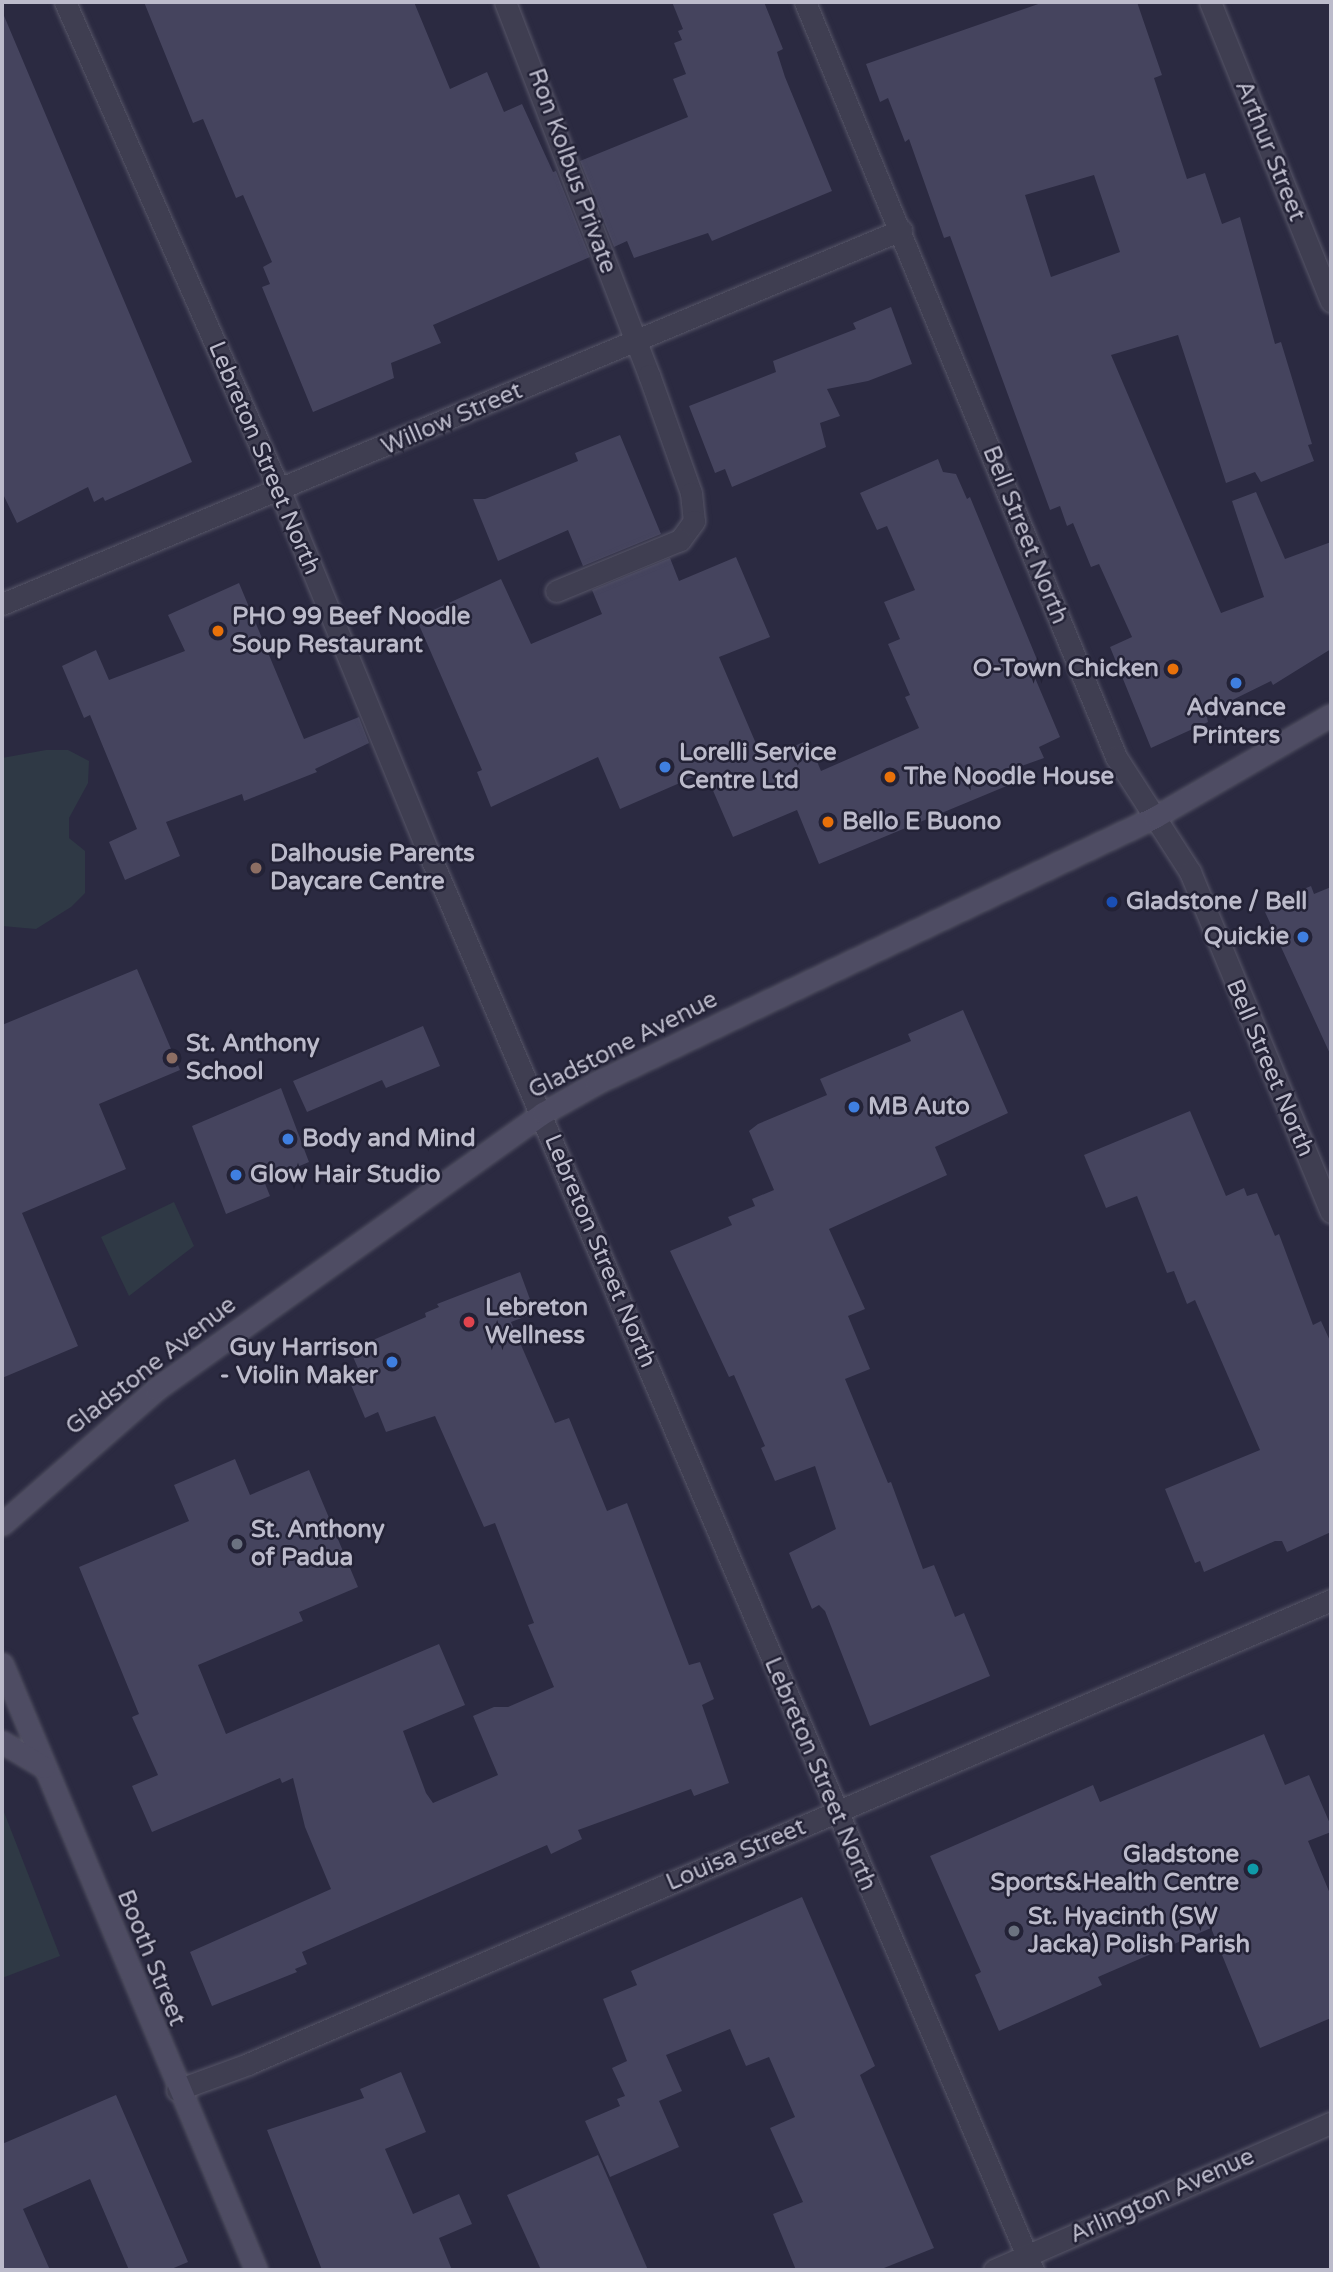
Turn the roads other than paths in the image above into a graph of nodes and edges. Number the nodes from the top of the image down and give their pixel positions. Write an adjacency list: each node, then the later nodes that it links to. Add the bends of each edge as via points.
1 (65, 2): 8 (street, Lebreton Street North)
2 (506, 2): 7 (street, Ron Kolbus Private)
3 (804, 2): 5 (street, Bell Street North)
4 (1210, 2): 6 (street, Arthur Street)
5 (901, 230): 7 (street, Willow Street); 12 (street, Bell Street North, via 1116,757)
6 (1331, 300)
7 (636, 342): 8 (street, Willow Street); 9 (street, Ron Kolbus Private, via 691,493 694,521 680,540)
8 (280, 491): 10 (street, Willow Street); 13 (street, Lebreton Street North, via 428,851)
9 (556, 591)
10 (2, 604)
11 (1331, 715): 12 (main road, Gladstone Avenue)
12 (1155, 817): 13 (main road, Gladstone Avenue); 14 (street, Bell Street North, via 1190,872)
13 (543, 1112): 15 (main road, Gladstone Avenue, via 156,1389); 20 (street, Lebreton Street North)
14 (1331, 1212)
15 (2, 1524)
16 (1331, 1600): 20 (street, Louisa Street)
17 (2, 1664): 19 (main road, Booth Street)
18 (2, 1742): 19 (main road)
19 (44, 1767): 21 (main road, Booth Street)
20 (836, 1812): 21 (street, Louisa Street, via 248,2064); 23 (street, Lebreton Street North)
21 (177, 2090): 24 (main road, Booth Street)
22 (1331, 2123): 23 (street, Arlington Avenue)
23 (1030, 2263): 25 (street, Arlington Avenue)
24 (256, 2270)
25 (994, 2270)

